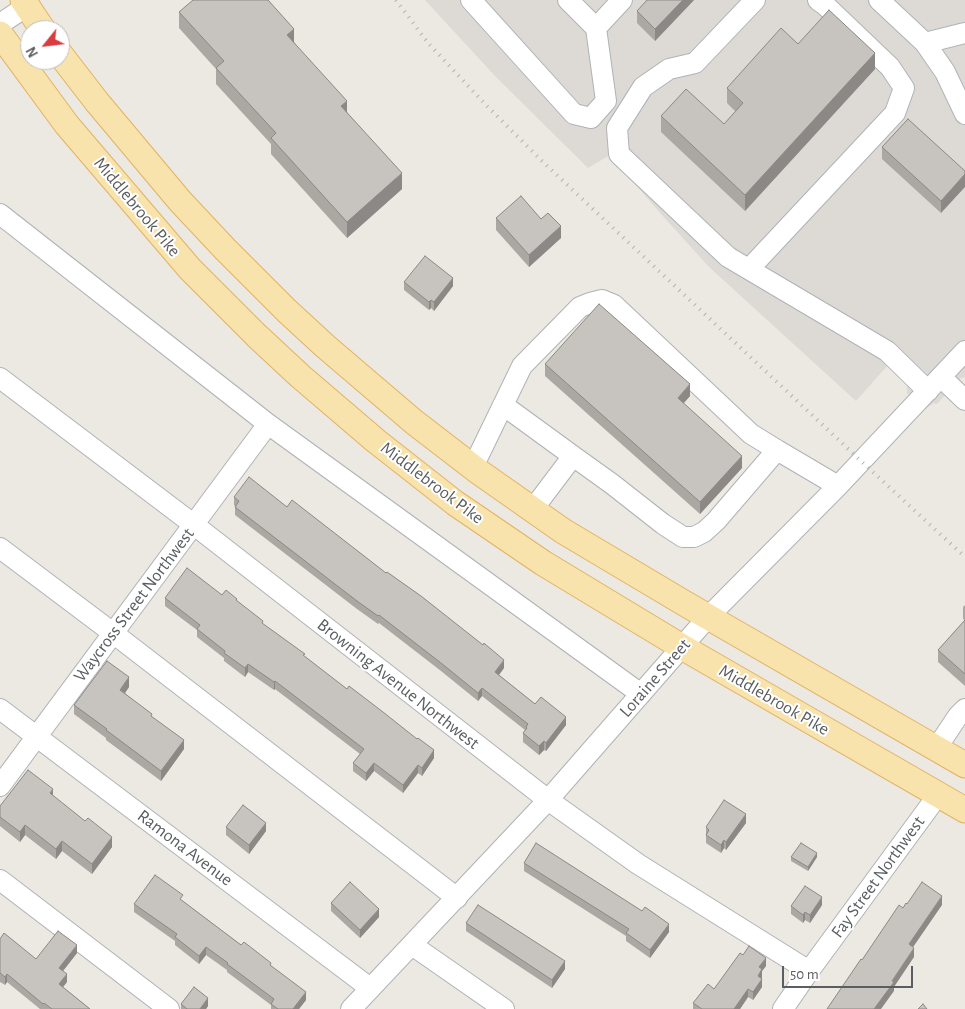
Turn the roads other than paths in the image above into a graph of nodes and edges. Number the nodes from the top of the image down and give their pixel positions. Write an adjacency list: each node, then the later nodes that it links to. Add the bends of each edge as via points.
1 (471, 0): 10 (street, via 574,114 591,118 606,101)
2 (568, 0): 10 (street)
3 (622, 0): 10 (street)
4 (755, 0): 17 (street, via 695,63 669,69 643,87 616,128 619,154 728,257)
5 (818, 0): 17 (street, via 890,67 904,88 895,113)
6 (879, 0): 13 (street)
7 (25, 3): 8 (main road); 9 (street)
8 (36, 20)
9 (0, 24)
10 (596, 28)
11 (0, 34): 20 (main road, Middlebrook Pike, via 67,125 190,269)
12 (965, 34): 13 (street)
13 (925, 43): 15 (street, via 945,72)
14 (70, 67): 18 (main road, Middlebrook Pike, via 180,201)
15 (965, 114)
16 (0, 214): 25 (street)
17 (749, 269): 22 (street, via 887,351)
18 (324, 346): 20 (main road); 28 (main road, Middlebrook Pike)
19 (965, 351): 22 (street, Loraine Street)
20 (300, 376): 35 (main road, Middlebrook Pike, via 455,503 543,563)
21 (0, 378): 31 (street, Browning Avenue Northwest)
22 (934, 384): 23 (street); 29 (street, Loraine Street)
23 (965, 400)
24 (503, 405): 26 (street, via 522,366 580,307 602,300 614,305 751,434); 27 (street); 28 (street)
25 (268, 424): 31 (street, Waycross Street Northwest); 36 (street)
26 (777, 450): 27 (street, via 716,521 694,537 683,537 663,524); 29 (street)
27 (573, 456): 30 (street)
28 (473, 467): 30 (main road, Middlebrook Pike)
29 (838, 486): 33 (street, Loraine Street)
30 (532, 509): 33 (main road, Middlebrook Pike, via 563,531)
31 (194, 524): 34 (street, Waycross Street Northwest); 44 (street, Browning Avenue Northwest)
32 (0, 548): 34 (street)
33 (708, 617): 35 (street, Loraine Street); 40 (main road, Middlebrook Pike)
34 (113, 633): 39 (street, Waycross Street Northwest); 47 (street)
35 (682, 647): 36 (street, Loraine Street); 43 (main road, Middlebrook Pike)
36 (641, 694): 44 (street, Loraine Street)
37 (0, 709): 39 (street, Ramona Avenue)
38 (965, 709): 40 (street)
39 (37, 736): 42 (street, Waycross Street Northwest); 50 (street, Ramona Avenue)
40 (936, 749): 41 (main road, Middlebrook Pike)
41 (965, 765)
42 (0, 786)
43 (938, 795): 45 (main road, Middlebrook Pike); 49 (street, Fay Street Northwest)
44 (548, 800): 47 (street, Loraine Street); 49 (street, Browning Avenue Northwest, via 638,864)
45 (965, 810)
46 (0, 880): 51 (street)
47 (457, 898): 48 (street, Loraine Street)
48 (412, 945): 50 (street, Loraine Street); 53 (street)
49 (809, 971): 54 (street, Fay Street Northwest)
50 (370, 988): 52 (street, Loraine Street)
51 (169, 1009)
52 (351, 1009)
53 (504, 1009)
54 (783, 1009)

